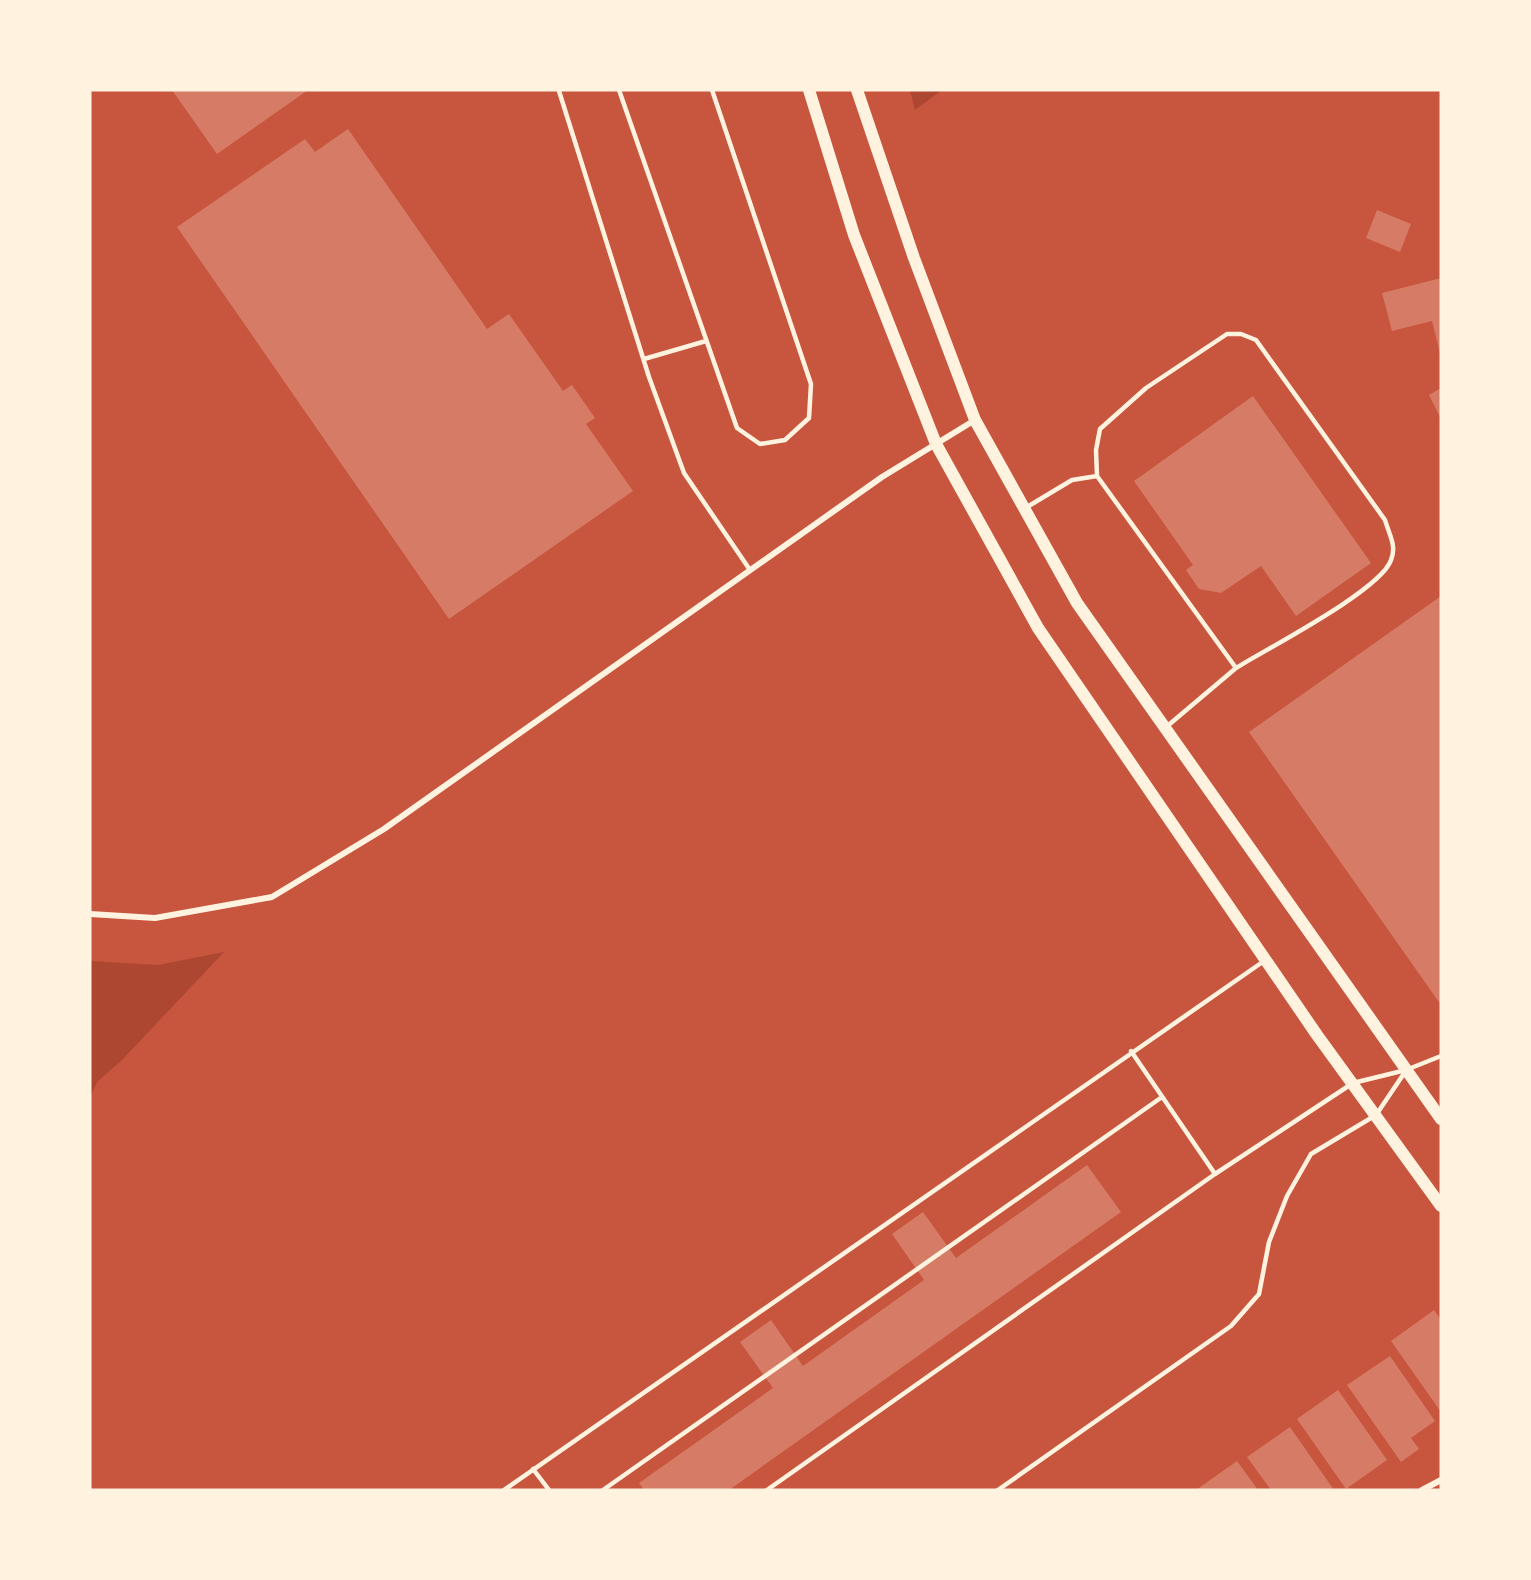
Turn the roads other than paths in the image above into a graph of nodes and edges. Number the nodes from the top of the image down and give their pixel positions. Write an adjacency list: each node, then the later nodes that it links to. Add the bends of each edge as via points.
1 (554, 90): 2 (lane)
2 (560, 90): 8 (lane)
3 (619, 90): 7 (lane)
4 (712, 90): 7 (lane, via 811,384 809,418 785,440 760,444 737,428)
5 (809, 90): 10 (main road, via 854,235)
6 (857, 90): 9 (main road)
7 (706, 341): 8 (lane)
8 (644, 359): 13 (lane, via 684,473)
9 (975, 420): 10 (street); 12 (main road)
10 (936, 444): 13 (street); 17 (main road, via 1038,628)
11 (1097, 476): 12 (lane, via 1072,480); 14 (lane); 14 (lane, via 1100,429 1146,388 1227,334 1256,340 1384,520 1394,548 1391,562 1369,588)
12 (1024, 509): 15 (main road, via 1077,603)
13 (750, 570): 16 (street, via 384,829 272,897 155,918)
14 (1236, 668): 15 (lane)
15 (1165, 728): 20 (main road)
16 (90, 914)
17 (1266, 959): 18 (lane); 21 (main road)
18 (1131, 1051): 22 (lane); 27 (lane)
19 (1441, 1056): 20 (lane)
20 (1406, 1070): 21 (lane); 23 (lane); 24 (main road)
21 (1353, 1083): 23 (main road); 25 (lane)
22 (1162, 1097): 25 (lane); 31 (lane)
23 (1376, 1114): 26 (main road); 33 (lane, via 1311,1154 1287,1196 1269,1242 1259,1294 1231,1326)
24 (1441, 1119)
25 (1215, 1174): 32 (lane)
26 (1441, 1206)
27 (533, 1469): 29 (lane); 30 (lane)
28 (1441, 1480): 34 (street)
29 (504, 1490)
30 (549, 1490)
31 (603, 1490)
32 (767, 1490)
33 (998, 1490)
34 (1422, 1490)

